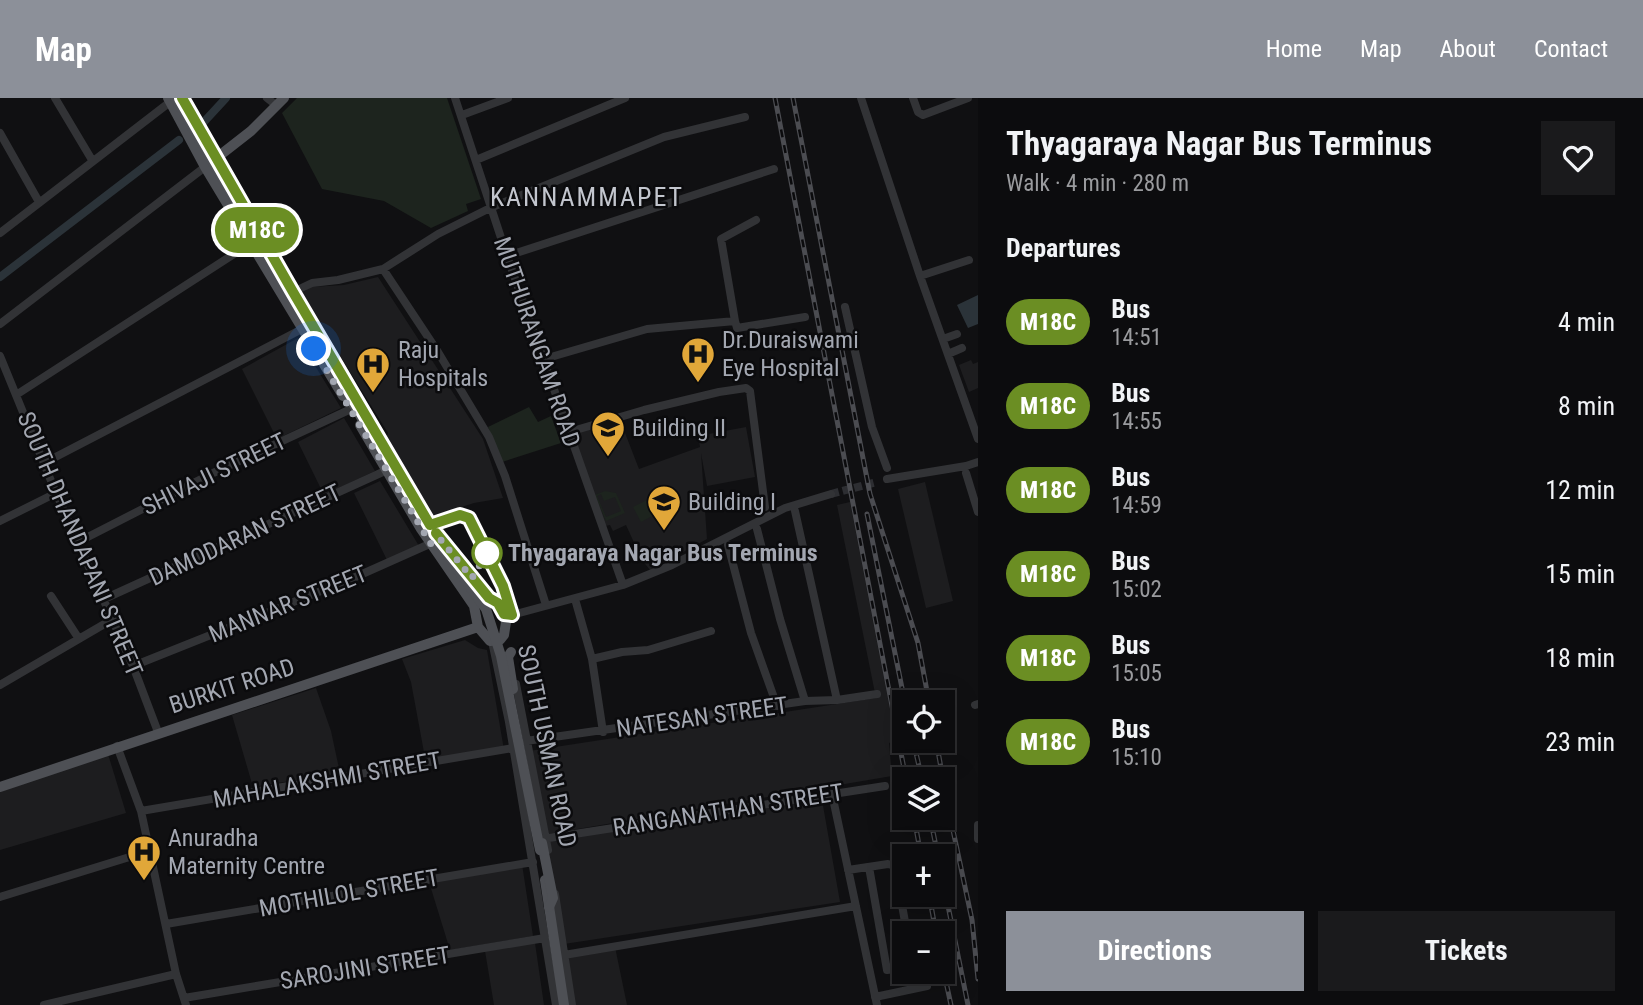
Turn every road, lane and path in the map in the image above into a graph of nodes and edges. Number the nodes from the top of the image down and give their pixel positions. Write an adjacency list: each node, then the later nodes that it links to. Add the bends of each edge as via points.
1 (55, 98): 16 (street)
2 (182, 98): 15 (main road, SOUTH USMAN ROAD)
3 (267, 98): 11 (street)
4 (455, 98): 12 (street, MUTHURANGAM ROAD)
5 (508, 98): 12 (street)
6 (625, 98): 17 (street)
7 (861, 98): 28 (street)
8 (913, 98): 9 (street, via 923,115)
9 (968, 98)
10 (171, 99): 16 (street); 18 (main road, SOUTH USMAN ROAD); 102 (main road, SOUTH USMAN ROAD, bridge, via 417,513 486,609 501,656)
11 (280, 102): 15 (main road)
12 (462, 115): 17 (street, MUTHURANGAM ROAD)
13 (745, 117): 21 (street, via 664,137)
14 (0, 133): 20 (street)
15 (216, 159): 18 (main road); 29 (main road, SOUTH USMAN ROAD)
16 (92, 160): 20 (street)
17 (476, 160): 21 (street, MUTHURANGAM ROAD)
18 (205, 167): 24 (main road, SOUTH USMAN ROAD); 33 (street)
19 (774, 169): 25 (street)
20 (39, 202): 23 (street)
21 (490, 208): 25 (street, MUTHURANGAM ROAD); 27 (street)
22 (756, 220): 32 (street, via 721,239)
23 (0, 233)
24 (251, 243): 34 (main road, SOUTH USMAN ROAD); 41 (street)
25 (507, 256): 40 (street, MUTHURANGAM ROAD)
26 (969, 260): 28 (street)
27 (383, 269): 29 (street, via 312,283); 66 (street, via 489,437)
28 (920, 276): 36 (street)
29 (293, 292): 58 (main road, SOUTH USMAN ROAD)
30 (845, 307): 47 (street, via 872,427)
31 (805, 317): 32 (street, via 737,328)
32 (735, 321): 40 (street, via 647,329)
33 (0, 324)
34 (302, 329): 42 (main road, SOUTH USMAN ROAD); 46 (street)
35 (957, 334): 36 (street)
36 (943, 339): 38 (street)
37 (962, 348): 38 (street)
38 (948, 354): 44 (street)
39 (0, 356): 41 (street, SOUTH DHANDAPANI STREET)
40 (544, 359): 43 (street, MUTHURANGAM ROAD)
41 (16, 395): 46 (street, SOUTH DHANDAPANI STREET)
42 (351, 409): 49 (main road, SOUTH USMAN ROAD); 59 (street, SHIVAJI STREET)
43 (569, 432): 53 (street, via 719,391 746,388); 61 (street, MUTHURANGAM ROAD)
44 (978, 439)
45 (978, 462): 48 (street)
46 (44, 463): 51 (street, SOUTH DHANDAPANI STREET)
47 (887, 468)
48 (966, 469): 50 (street); 55 (street)
49 (385, 471): 58 (main road, SOUTH USMAN ROAD); 64 (street, DAMODARAN STREET)
50 (883, 481)
51 (56, 494): 56 (street); 59 (street, SOUTH DHANDAPANI STREET)
52 (831, 494): 61 (street, via 785,508)
53 (765, 507)
54 (795, 511): 80 (street)
55 (978, 512)
56 (0, 521)
57 (757, 528): 81 (street)
58 (436, 541): 63 (main road, SOUTH USMAN ROAD); 67 (main road, SOUTH USMAN ROAD); 77 (street, MANNAR STREET)
59 (78, 542): 64 (street, SOUTH DHANDAPANI STREET)
60 (728, 545): 82 (street, via 751,633)
61 (623, 585): 65 (street)
62 (51, 596): 73 (street)
63 (489, 598): 67 (main road); 68 (main road, SOUTH USMAN ROAD)
64 (104, 599): 69 (street, SOUTH DHANDAPANI STREET)
65 (575, 599): 66 (street); 76 (street)
66 (546, 605): 68 (street)
67 (474, 606): 70 (main road, SOUTH USMAN ROAD)
68 (504, 614): 72 (main road, SOUTH USMAN ROAD)
69 (113, 619): 73 (street); 77 (street, SOUTH DHANDAPANI STREET)
70 (478, 627): 74 (main road, SOUTH USMAN ROAD); 83 (main road, BURKIT ROAD)
71 (711, 631): 76 (street, via 648,650)
72 (503, 638): 74 (main road); 75 (street, SOUTH USMAN ROAD)
73 (79, 639): 78 (street)
74 (490, 641): 87 (street, SOUTH USMAN ROAD)
75 (511, 652): 85 (street, SOUTH USMAN ROAD); 102 (main road, bridge, via 513,689 553,898)
76 (592, 660): 84 (street)
77 (133, 666): 83 (street, SOUTH DHANDAPANI STREET)
78 (0, 685)
79 (877, 694): 80 (street, NATESAN STREET)
80 (837, 700): 81 (street, NATESAN STREET)
81 (805, 701): 82 (street, NATESAN STREET)
82 (777, 706): 84 (street, NATESAN STREET)
83 (159, 732): 86 (main road, BURKIT ROAD)
84 (603, 732): 85 (street, NATESAN STREET)
85 (526, 741): 93 (street, SOUTH USMAN ROAD)
86 (117, 746): 89 (main road, BURKIT ROAD); 91 (street)
87 (513, 748): 91 (street, MAHALAKSHMI STREET); 95 (street, SOUTH USMAN ROAD)
88 (885, 786): 90 (street, RANGANATHAN STREET)
89 (0, 787)
90 (832, 794): 93 (street, RANGANATHAN STREET); 99 (street)
91 (141, 811): 96 (street)
92 (978, 825): 94 (street)
93 (546, 838): 95 (street, RANGANATHAN STREET); 106 (street, SOUTH USMAN ROAD)
94 (978, 839)
95 (529, 841): 97 (street, SOUTH USMAN ROAD)
96 (149, 851): 100 (street); 104 (street)
97 (533, 862): 104 (street, MOTHILOL STREET); 105 (street, SOUTH USMAN ROAD)
98 (869, 867): 99 (street); 103 (street, via 895,866); 108 (street, via 887,970)
99 (848, 870): 101 (street)
100 (0, 897)
101 (856, 906): 106 (street); 111 (street)
102 (549, 908): 115 (main road)
103 (905, 921)
104 (166, 924): 109 (street)
105 (545, 938): 107 (street, SOUTH USMAN ROAD); 112 (street, SAROJINI STREET)
106 (564, 955): 116 (street, SOUTH USMAN ROAD)
107 (548, 957): 114 (street, SOUTH USMAN ROAD); 114 (main road)
108 (892, 969)
109 (176, 974): 112 (street); 113 (street)
110 (927, 986): 111 (street)
111 (876, 1001)
112 (185, 1002)
113 (44, 1005)
114 (557, 1005)
115 (564, 1005)
116 (572, 1005)

